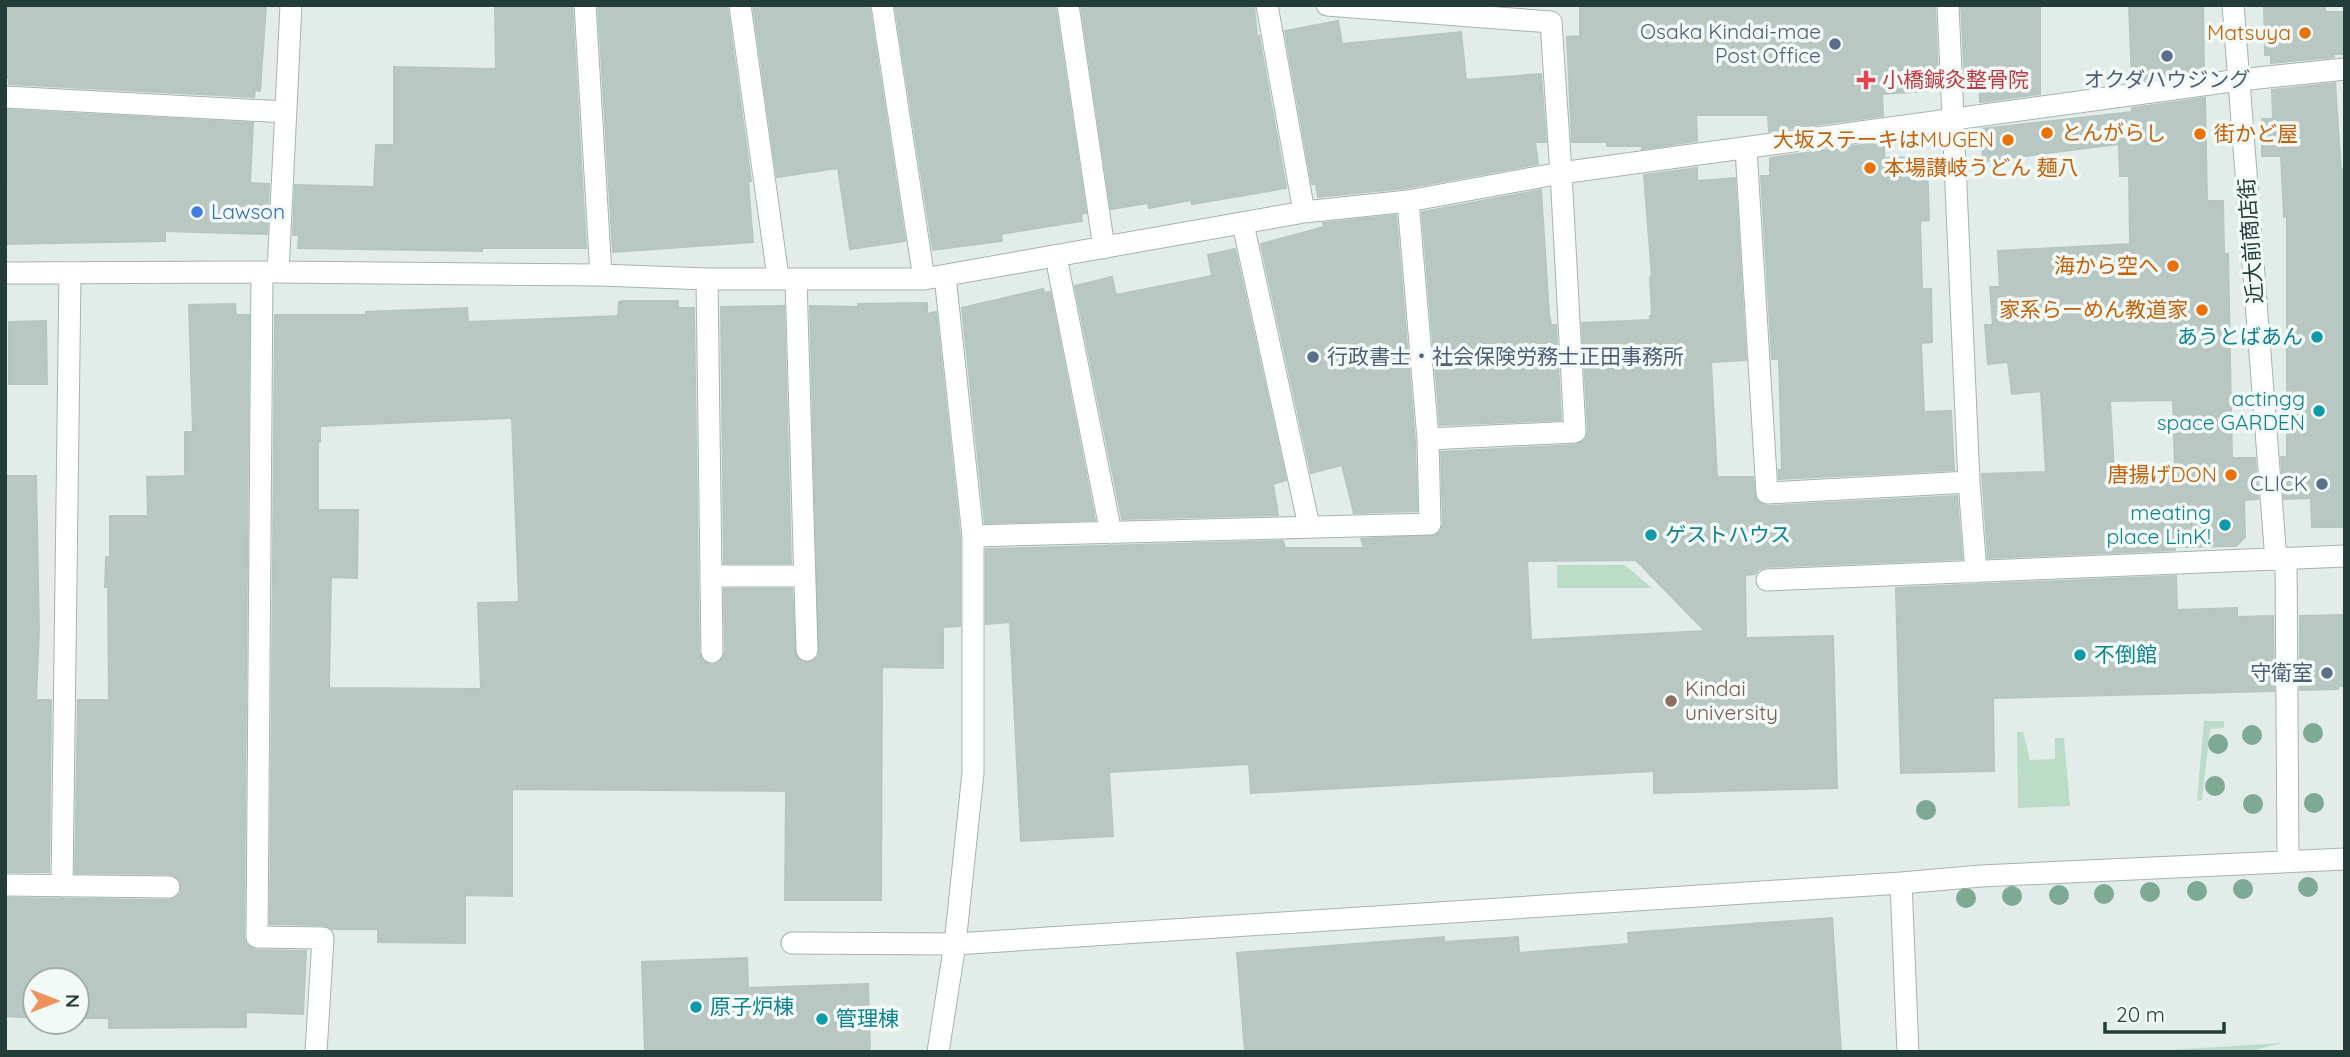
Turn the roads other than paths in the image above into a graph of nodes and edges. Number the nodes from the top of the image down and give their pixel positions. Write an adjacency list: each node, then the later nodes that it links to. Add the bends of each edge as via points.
1 (291, 5): 13 (street)
2 (585, 5): 25 (street)
3 (740, 5): 27 (street)
4 (882, 5): 26 (street)
5 (1068, 5): 20 (street)
6 (1267, 5): 18 (street)
7 (1327, 5): 16 (street, via 1551,22)
8 (1948, 5): 14 (street)
9 (2233, 5): 11 (street, 近大前商店街)
10 (2345, 69): 11 (street)
11 (2239, 80): 14 (street); 35 (street, 近大前商店街)
12 (5, 97): 13 (street)
13 (286, 111): 22 (street)
14 (1954, 120): 15 (street); 30 (street)
15 (1746, 149): 16 (street); 30 (street, via 1767,493)
16 (1561, 173): 17 (street); 29 (street, via 1575,432)
17 (1408, 201): 18 (street); 29 (street)
18 (1304, 212): 19 (street)
19 (1243, 224): 20 (street); 31 (street)
20 (1104, 248): 21 (street)
21 (1056, 257): 26 (street); 32 (street)
22 (270, 272): 24 (street); 25 (street); 50 (street, via 257,937 323,938)
23 (5, 273): 24 (street)
24 (70, 273): 46 (street)
25 (601, 275): 28 (street)
26 (935, 277): 27 (street); 33 (street)
27 (787, 278): 28 (street); 38 (street)
28 (707, 279): 37 (street)
29 (1428, 439): 31 (street, via 1430,524)
30 (1969, 482): 36 (street)
31 (1309, 526): 32 (street)
32 (1111, 533): 33 (street)
33 (973, 536): 49 (street, via 973,773)
34 (2345, 556): 35 (street)
35 (2281, 560): 36 (street); 43 (street, 近大前商店街)
36 (1976, 572): 39 (street)
37 (712, 576): 38 (street); 41 (street)
38 (804, 576): 40 (street)
39 (1767, 580)
40 (807, 650)
41 (712, 652)
42 (2345, 859): 43 (street)
43 (2288, 860): 44 (street)
44 (1901, 883): 49 (street); 52 (street)
45 (5, 885): 46 (street)
46 (62, 886): 47 (street)
47 (169, 887)
48 (792, 943): 49 (street)
49 (955, 944): 51 (street)
50 (316, 1052)
51 (938, 1052)
52 (1908, 1052)

